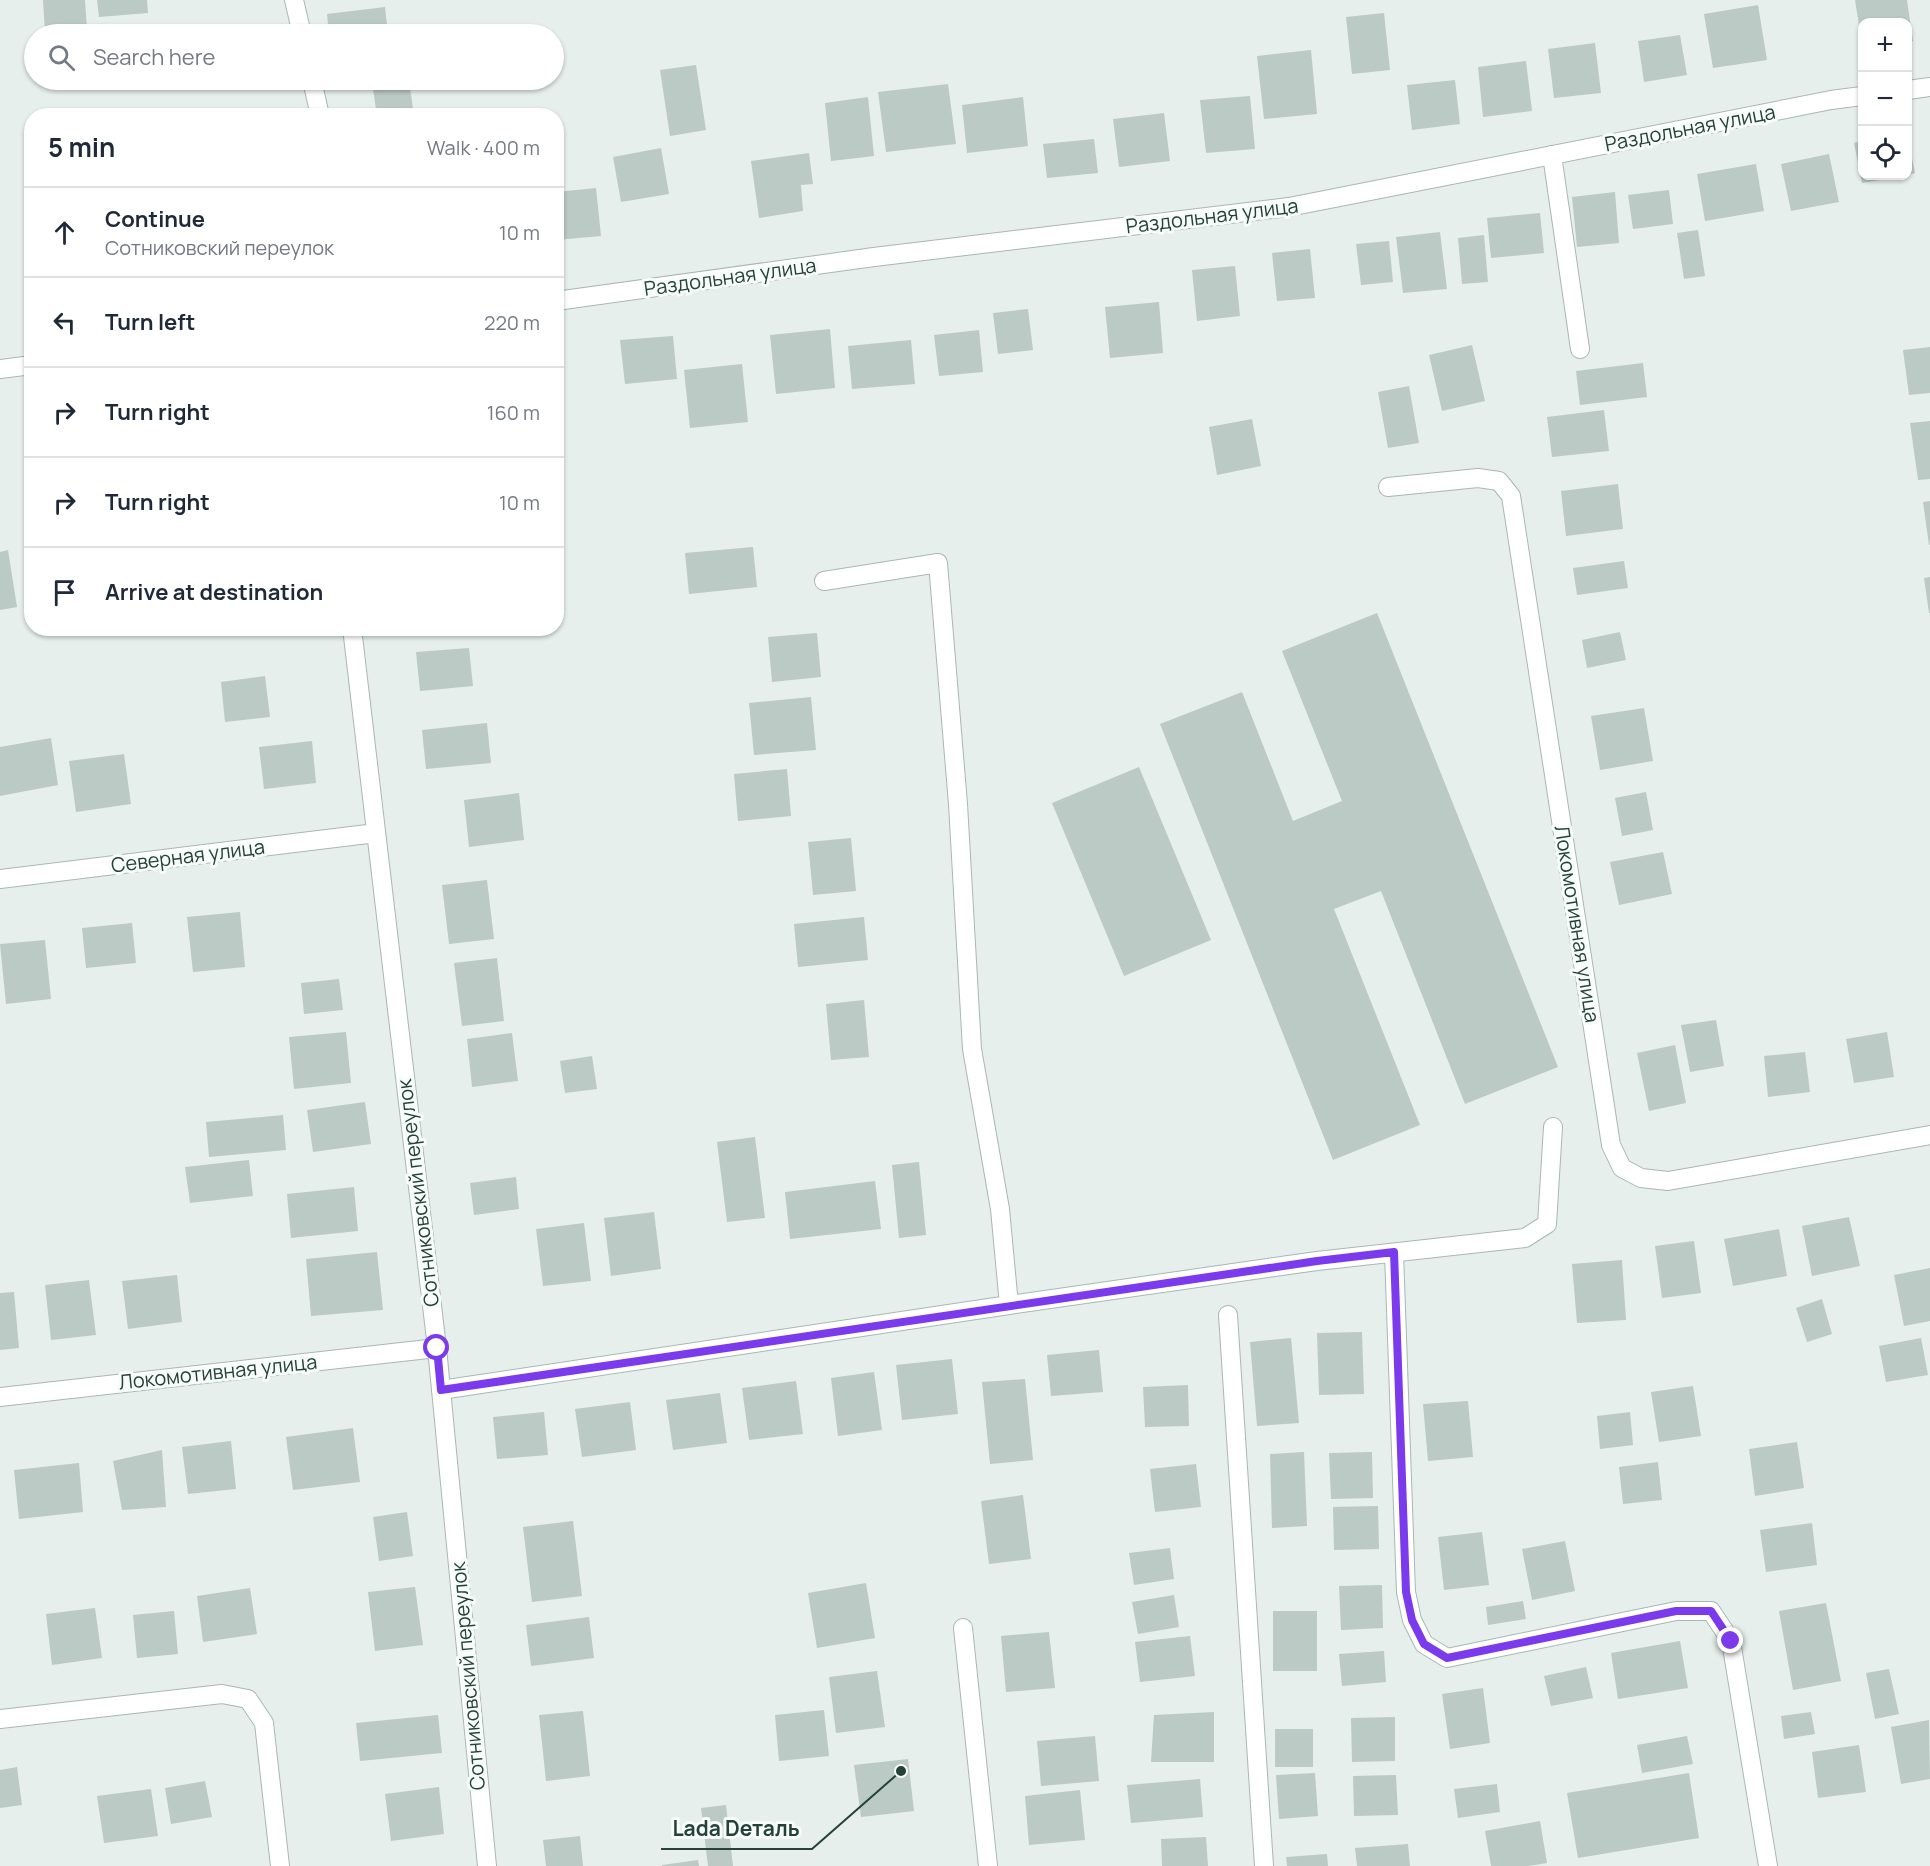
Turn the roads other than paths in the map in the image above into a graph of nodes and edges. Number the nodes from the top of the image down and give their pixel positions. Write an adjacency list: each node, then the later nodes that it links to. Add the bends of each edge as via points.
1 (294, 0): 2 (street)
2 (300, 24)
3 (1930, 87): 4 (street)
4 (1912, 89)
5 (314, 90): 7 (street)
6 (1858, 97): 8 (street, Раздольная улица)
7 (318, 108)
8 (1552, 155): 9 (street, Раздольная улица, via 1289,207 874,257); 10 (street)
9 (564, 300)
10 (1580, 349)
11 (24, 366): 12 (street)
12 (0, 369)
13 (1388, 487): 19 (street, Локомотивная улица, via 1478,478 1499,481 1511,496 1611,1145 1622,1168 1641,1178 1668,1181)
14 (824, 580): 21 (street, via 938,563 958,804 972,1049 1000,1209)
15 (353, 636): 16 (street, Сотниковский переулок)
16 (376, 833): 17 (street, Северная улица); 23 (street, Сотниковский переулок)
17 (0, 879)
18 (1553, 1127): 20 (street, via 1547,1224 1525,1238)
19 (1930, 1135)
20 (1394, 1252): 21 (street); 32 (street, via 1406,1592 1412,1620 1424,1644 1447,1658 1676,1611 1711,1611 1731,1641)
21 (1010, 1305): 24 (street)
22 (1228, 1315): 31 (street)
23 (437, 1348): 24 (street, Сотниковский переулок); 25 (street, Локомотивная улица)
24 (441, 1390): 29 (street, Сотниковский переулок)
25 (0, 1396)
26 (963, 1628): 30 (street)
27 (0, 1719): 28 (street, via 222,1694 248,1699 264,1723)
28 (280, 1866)
29 (487, 1866)
30 (988, 1866)
31 (1264, 1866)
32 (1768, 1866)

